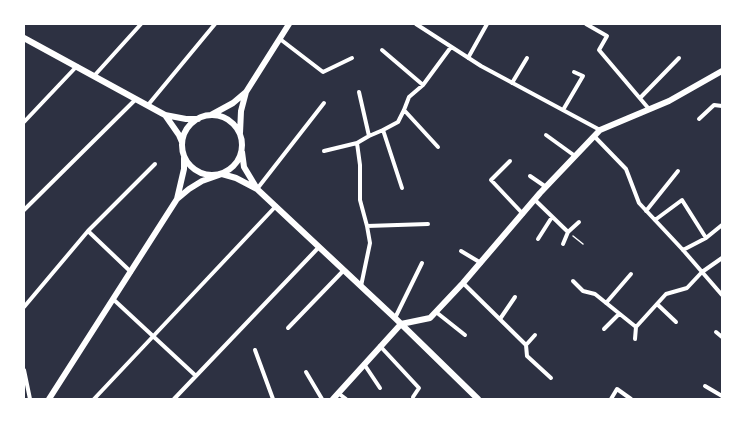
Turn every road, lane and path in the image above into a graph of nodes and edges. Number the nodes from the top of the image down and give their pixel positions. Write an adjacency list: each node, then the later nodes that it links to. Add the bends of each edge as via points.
1 (141, 24): 18 (street)
2 (215, 24): 26 (street)
3 (289, 24): 8 (street)
4 (416, 24): 9 (street)
5 (487, 24): 12 (street)
6 (586, 24): 23 (street, via 607,36 599,50)
7 (24, 38): 15 (street)
8 (280, 39): 11 (street, via 323,72); 21 (street)
9 (451, 47): 12 (street); 20 (street)
10 (382, 50): 20 (street)
11 (352, 58)
12 (468, 58): 19 (street)
13 (526, 58): 19 (street)
14 (679, 58): 23 (street)
15 (77, 66): 18 (street); 35 (street)
16 (722, 71): 28 (street, via 669,101)
17 (574, 72): 30 (street, via 583,76)
18 (94, 76): 24 (street)
19 (512, 83): 30 (street)
20 (423, 85): 29 (street, via 409,97)
21 (246, 92): 32 (street); 39 (street, via 241,111)
22 (359, 92): 40 (street)
23 (640, 98): 28 (street)
24 (136, 99): 26 (street); 60 (street)
25 (324, 103): 56 (street)
26 (148, 105): 31 (street)
27 (722, 106): 34 (street, via 714,105)
28 (649, 109): 37 (street)
29 (404, 110): 36 (street, via 398,122); 44 (street)
30 (563, 110): 37 (street)
31 (165, 115): 33 (street); 42 (street)
32 (210, 115): 33 (street); 39 (street, via 229,120)
33 (198, 119): 42 (street, via 186,131)
34 (699, 119)
35 (24, 122)
36 (383, 130): 40 (street); 55 (street)
37 (600, 130): 41 (street)
38 (546, 135): 48 (street)
39 (240, 136): 45 (street)
40 (369, 136): 43 (street)
41 (594, 136): 48 (street); 61 (street, via 626,169 638,204)
42 (182, 143): 47 (street)
43 (357, 143): 46 (street); 68 (street, via 360,200)
44 (438, 147)
45 (241, 150): 52 (street, via 235,164); 56 (street, via 244,167)
46 (324, 151)
47 (184, 155): 52 (street, via 191,167 199,172 208,175); 57 (street, via 182,182)
48 (575, 156): 54 (street)
49 (510, 161): 62 (street, via 491,180)
50 (155, 164): 69 (street)
51 (678, 171): 61 (street)
52 (220, 174): 56 (street, via 236,178); 57 (street, via 202,181)
53 (530, 176): 54 (street)
54 (546, 187): 58 (street)
55 (402, 188)
56 (257, 189): 59 (street)
57 (177, 199): 82 (street)
58 (535, 200): 62 (street); 63 (street)
59 (276, 206): 75 (street); 106 (street)
60 (24, 210)
61 (646, 211): 64 (street)
62 (523, 214): 80 (street)
63 (552, 217): 70 (street); 72 (street)
64 (655, 220): 71 (street, via 682,200); 76 (street)
65 (579, 222): 70 (street)
66 (428, 224): 68 (street)
67 (722, 225): 71 (street)
68 (367, 226): 87 (street, via 370,243)
69 (88, 231): 82 (street); 93 (street)
70 (568, 232): 73 (street); 74 (path)
71 (706, 238): 76 (street)
72 (538, 239)
73 (562, 244)
74 (583, 244)
75 (319, 247): 81 (street); 115 (street)
76 (683, 250): 83 (street)
77 (461, 251): 80 (street)
78 (722, 258): 83 (street)
79 (422, 263): 96 (street)
80 (481, 263): 86 (street)
81 (344, 270): 87 (street); 101 (street)
82 (131, 272): 90 (street)
83 (702, 272): 88 (street); 92 (street, via 687,288 666,294)
84 (631, 274): 91 (street)
85 (573, 281): 91 (street, via 583,291 595,294)
86 (463, 283): 94 (street); 97 (street)
87 (361, 286): 96 (street)
88 (722, 295)
89 (515, 297): 97 (street)
90 (113, 299): 106 (street); 123 (street)
91 (606, 303): 95 (street)
92 (657, 304): 98 (street); 100 (street)
93 (24, 307)
94 (436, 312): 99 (street, via 430,318); 104 (street)
95 (619, 314): 100 (street); 102 (street)
96 (394, 318): 99 (street)
97 (500, 319): 109 (street)
98 (676, 322)
99 (401, 324): 110 (street); 130 (street)
100 (636, 327): 108 (street)
101 (288, 328)
102 (604, 329)
103 (716, 332): 107 (street)
104 (465, 335)
105 (535, 335): 109 (street)
106 (154, 337): 115 (street); 124 (street)
107 (722, 337)
108 (635, 339)
109 (526, 345): 116 (street, via 527,356)
110 (380, 346): 112 (street); 120 (street, via 419,388)
111 (255, 350): 126 (street)
112 (364, 364): 118 (street); 119 (street)
113 (24, 370): 122 (street)
114 (306, 372): 127 (street)
115 (196, 376): 125 (street)
116 (551, 378)
117 (705, 386): 121 (street)
118 (380, 388)
119 (338, 393): 128 (street); 129 (street)
120 (413, 398)
121 (722, 398)
122 (30, 399)
123 (49, 399)
124 (94, 399)
125 (174, 399)
126 (273, 399)
127 (322, 399)
128 (332, 399)
129 (346, 399)
130 (478, 399)
131 (611, 399): 132 (street, via 618,389)
132 (631, 399)

